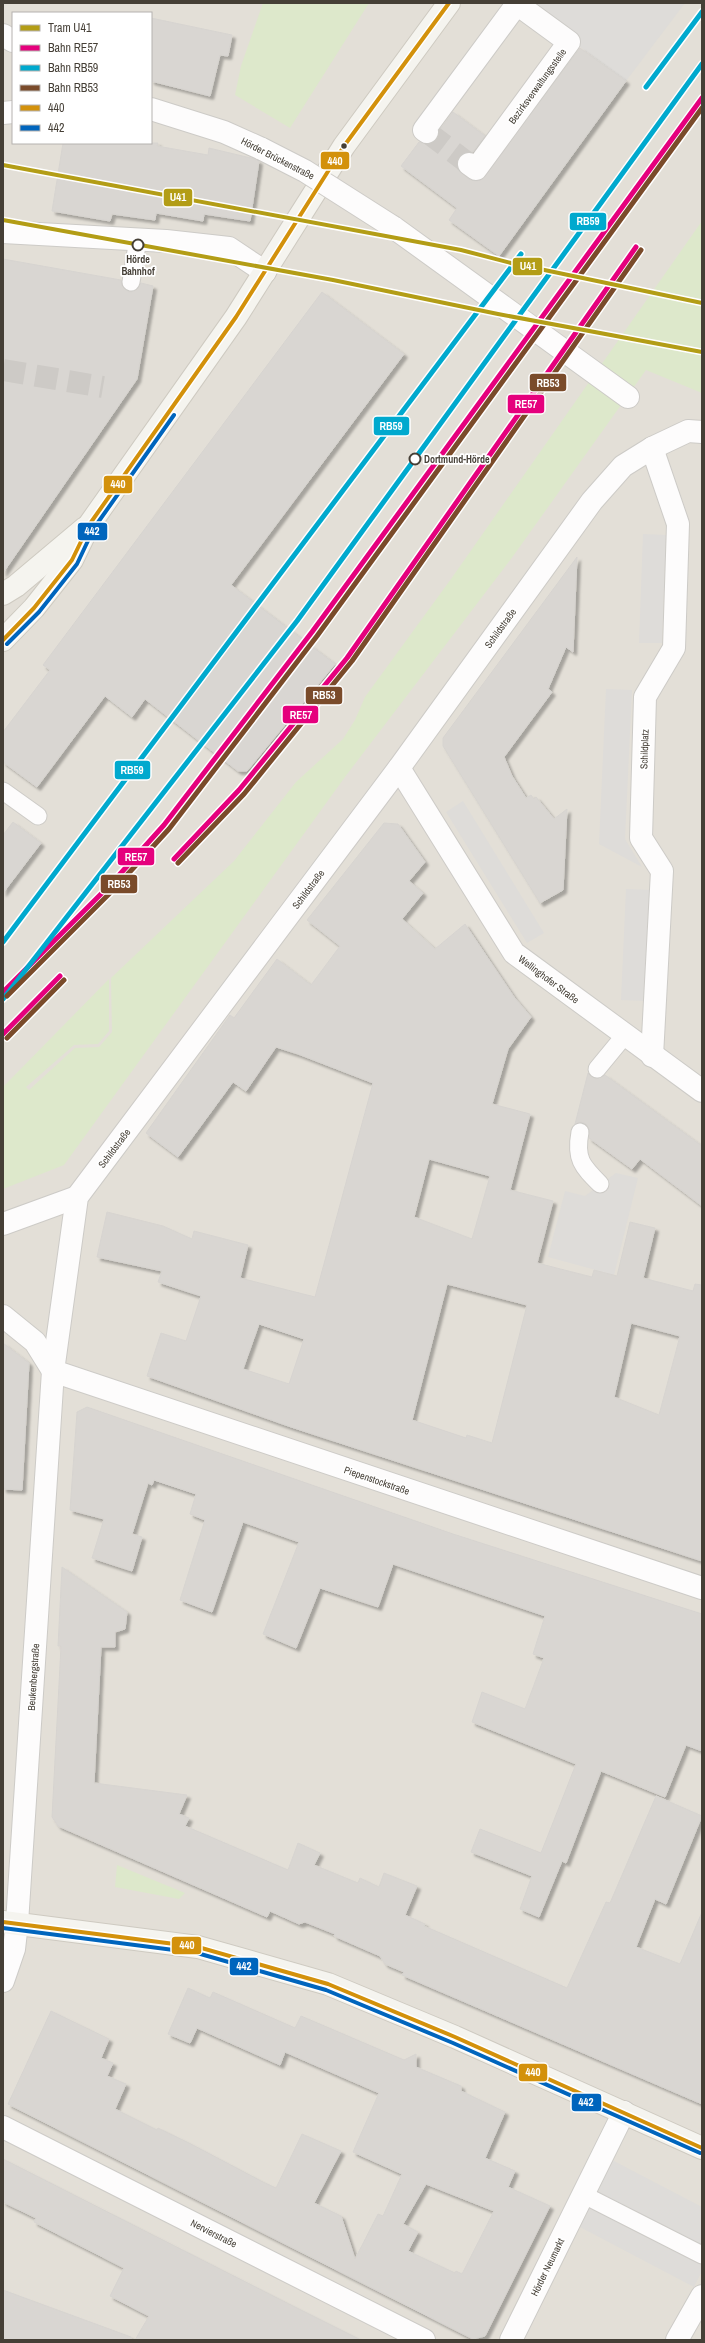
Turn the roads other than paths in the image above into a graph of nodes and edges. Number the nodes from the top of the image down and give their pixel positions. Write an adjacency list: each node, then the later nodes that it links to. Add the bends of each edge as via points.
1 (449, 3): 9 (main road, via 344,146)
2 (3, 35): 3 (street)
3 (12, 40)
4 (152, 109): 11 (street, Hörder Brückenstraße, bridge, via 246,141 305,171 350,199)
5 (427, 132): 6 (street, Bezirksverwaltungsstelle, via 424,130 517,4 569,42 476,168)
6 (469, 164)
7 (3, 232): 8 (street)
8 (138, 239): 9 (street, via 229,248); 10 (lane)
9 (265, 272): 14 (main road)
10 (131, 282)
11 (628, 398)
12 (702, 432): 13 (street, Schildstraße, via 688,431)
13 (652, 448): 17 (street, Schildstraße, via 623,466 592,501); 21 (street, Schildplatz, via 678,524 674,648 645,697 641,838 662,871)
14 (89, 525): 15 (main road); 16 (main road, via 72,560 34,608)
15 (3, 594)
16 (3, 640)
17 (399, 768): 20 (street, Wellinghofer Straße, via 514,953); 26 (street, Schildstraße)
18 (3, 791): 19 (lane)
19 (38, 816)
20 (625, 1035): 21 (street, Wellinghofer Straße); 22 (lane)
21 (652, 1056): 23 (street, Wellinghofer Straße)
22 (597, 1069)
23 (702, 1091)
24 (580, 1132): 25 (lane, via 577,1148 583,1167)
25 (600, 1184)
26 (76, 1197): 27 (street); 29 (street, Schildstraße)
27 (3, 1224)
28 (3, 1316): 29 (street, via 35,1342)
29 (53, 1371): 30 (street, Piepenstockstraße); 31 (street, Beukenbergstraße)
30 (702, 1588)
31 (10, 1923): 32 (street, Beukenbergstraße, via 14,1949); 33 (main road, via 198,1946 328,1984)
32 (3, 1981)
33 (624, 2112): 35 (main road); 36 (street, Hörder Neumarkt)
34 (3, 2127): 39 (street, Nervierstraße)
35 (702, 2148)
36 (584, 2195): 37 (lane); 40 (street, Hörder Neumarkt)
37 (702, 2254)
38 (702, 2296): 41 (street)
39 (424, 2340)
40 (511, 2340)
41 (677, 2340)

